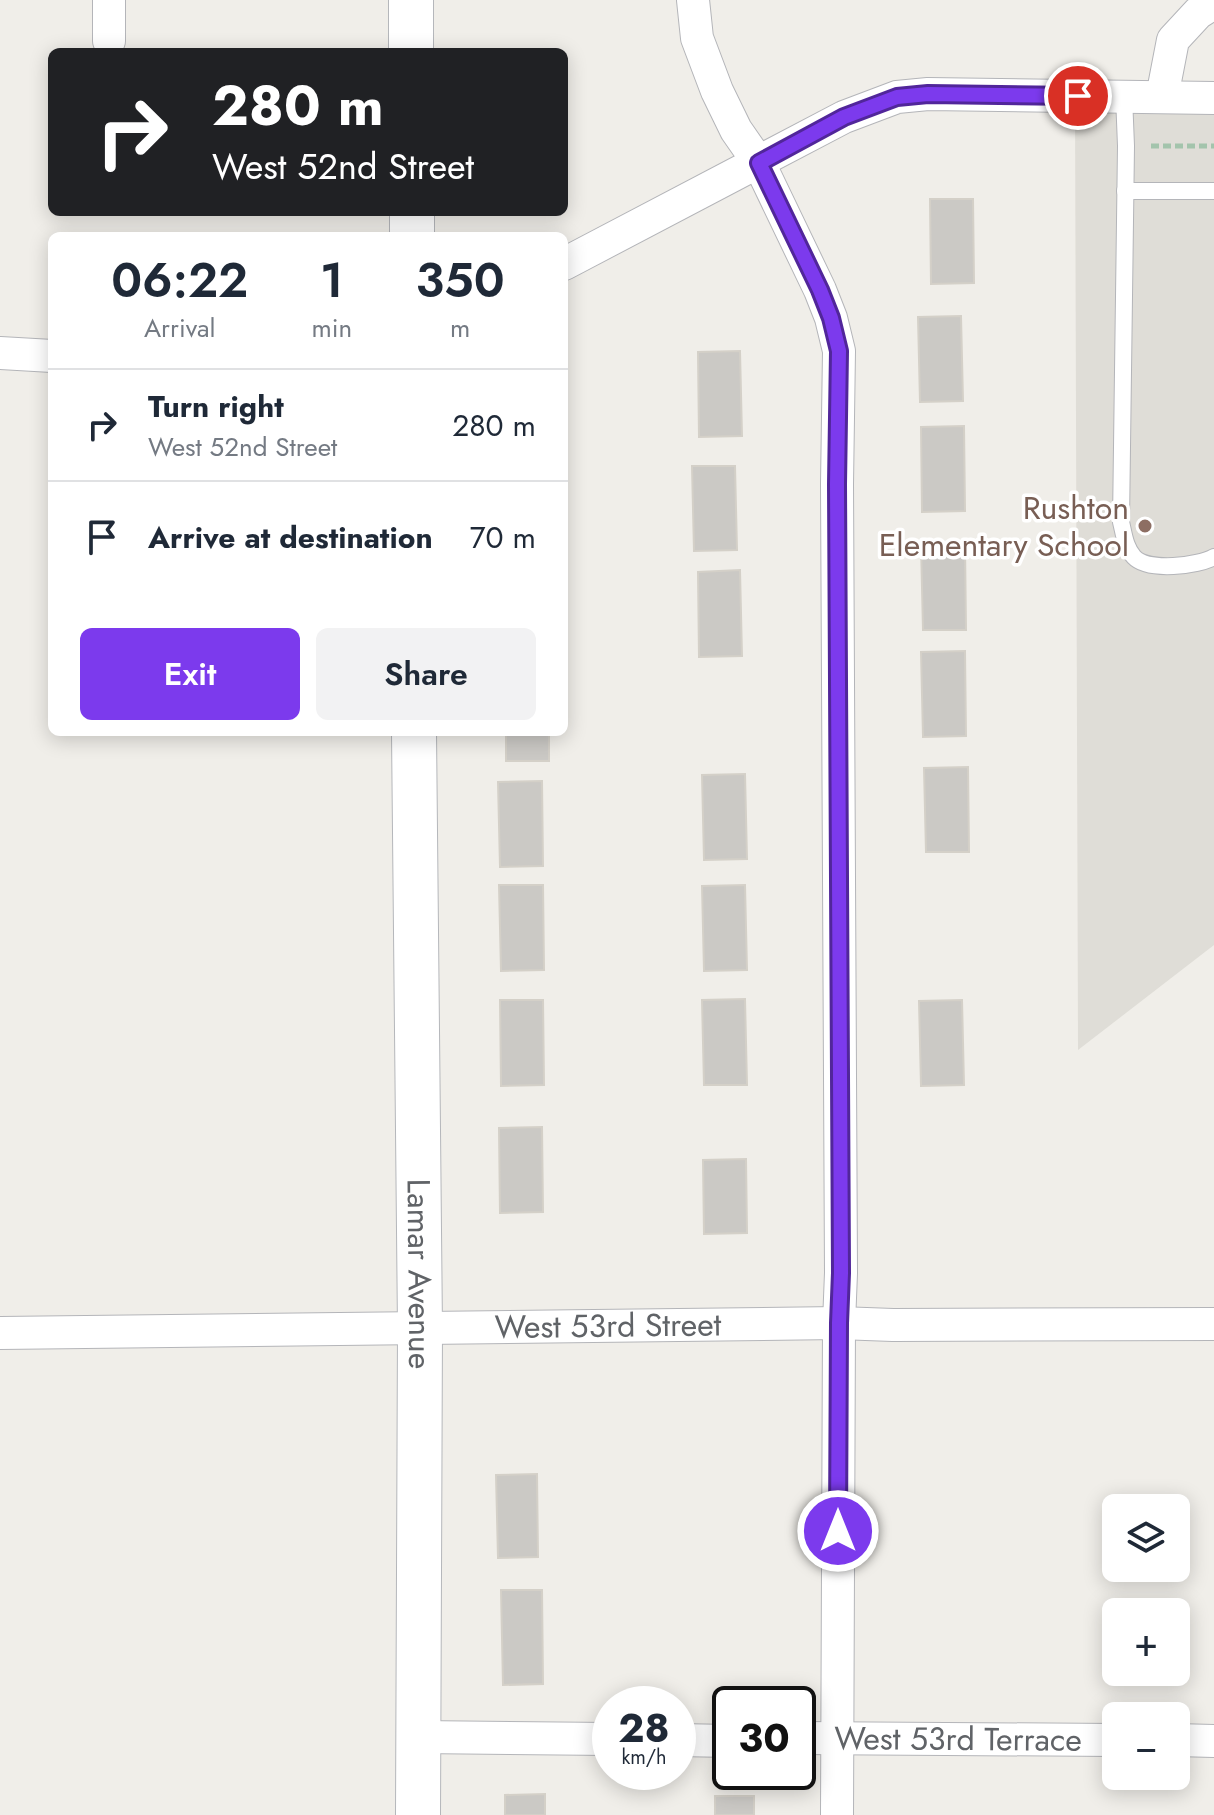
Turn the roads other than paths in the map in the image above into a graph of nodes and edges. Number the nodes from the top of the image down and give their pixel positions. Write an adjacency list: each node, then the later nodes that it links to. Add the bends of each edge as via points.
1 (109, 0): 5 (street)
2 (411, 0): 6 (street)
3 (693, 0): 10 (street, via 697,38 717,91)
4 (1214, 3): 8 (street, via 1173,40)
5 (109, 41)
6 (411, 48)
7 (1124, 96): 8 (street); 10 (street, via 897,97 844,117); 11 (lane)
8 (1162, 97): 9 (street)
9 (1214, 98)
10 (759, 163): 13 (street); 18 (street, via 820,290 839,351)
11 (1125, 191): 12 (lane); 16 (lane, via 1121,522 1127,547 1136,560 1149,565)
12 (1214, 191)
13 (568, 262)
14 (0, 353): 15 (street)
15 (48, 356)
16 (1214, 557)
17 (414, 736): 20 (street, Lamar Avenue)
18 (839, 1323): 19 (street, West 53rd Street); 20 (street, West 53rd Street); 25 (street)
19 (1214, 1324)
20 (420, 1329): 21 (street, West 53rd Street); 22 (street, Lamar Avenue)
21 (0, 1333)
22 (418, 1737): 24 (street); 29 (street, Lamar Avenue)
23 (816, 1738): 25 (street, West 53rd Terrace)
24 (592, 1739)
25 (837, 1739): 26 (street, West 53rd Terrace); 30 (street)
26 (1102, 1740)
27 (1190, 1740): 28 (street)
28 (1214, 1741)
29 (417, 1815)
30 (837, 1815)

